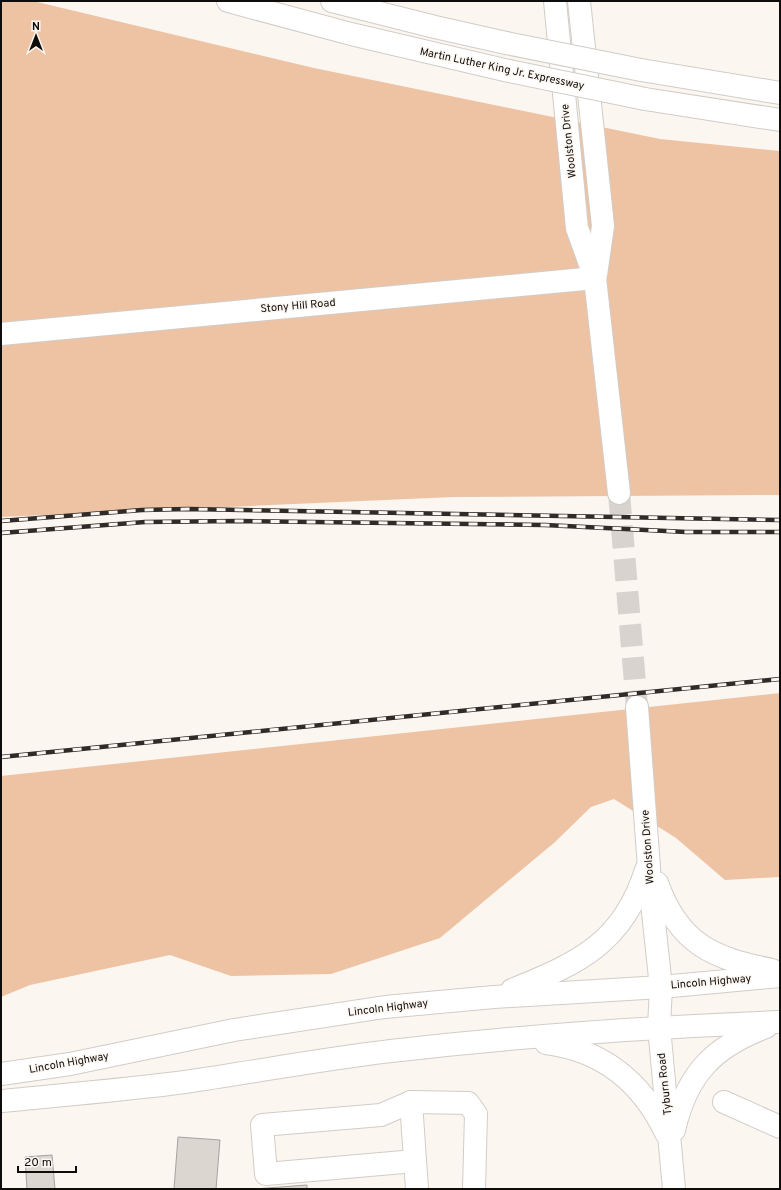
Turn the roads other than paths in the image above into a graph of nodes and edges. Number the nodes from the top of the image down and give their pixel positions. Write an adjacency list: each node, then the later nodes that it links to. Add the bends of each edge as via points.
1 (228, 1): 6 (main road, Martin Luther King Jr. Expressway, bridge, via 358,36 509,71 645,98)
2 (332, 1): 5 (main road, bridge, via 506,43 642,70)
3 (555, 1): 7 (main road, Woolston Drive, via 577,228)
4 (581, 6): 7 (main road, Woolston Drive, via 603,226)
5 (780, 93)
6 (780, 120)
7 (596, 278): 8 (main road, Stony Hill Road); 9 (main road, Woolston Drive)
8 (1, 334)
9 (619, 493)
10 (637, 707): 11 (main road, Woolston Drive)
11 (649, 862): 12 (main road, via 672,918 686,935 703,948 723,958); 14 (main road, Woolston Drive); 15 (main road, via 631,909 618,927 598,946 550,975)
12 (780, 972)
13 (780, 976): 14 (main road, Lincoln Highway)
14 (661, 987): 15 (main road, Lincoln Highway); 17 (main road, Tyburn Road)
15 (494, 997): 19 (main road, Lincoln Highway, via 343,1013 227,1032 70,1064)
16 (780, 1022): 17 (main road); 24 (main road, via 736,1040 706,1062 683,1099)
17 (659, 1027): 18 (main road); 24 (main road, Tyburn Road)
18 (520, 1039): 20 (main road, via 391,1051 182,1082); 24 (main road, via 560,1045 604,1062 642,1093 657,1113)
19 (1, 1074)
20 (1, 1101)
21 (411, 1102): 25 (main road); 25 (main road, via 381,1115 262,1125 266,1174); 28 (main road, via 468,1103 476,1114)
22 (724, 1102): 23 (main road)
23 (773, 1124)
24 (671, 1143): 26 (main road, Tyburn Road)
25 (415, 1161): 27 (main road)
26 (675, 1186)
27 (417, 1189)
28 (474, 1189)

